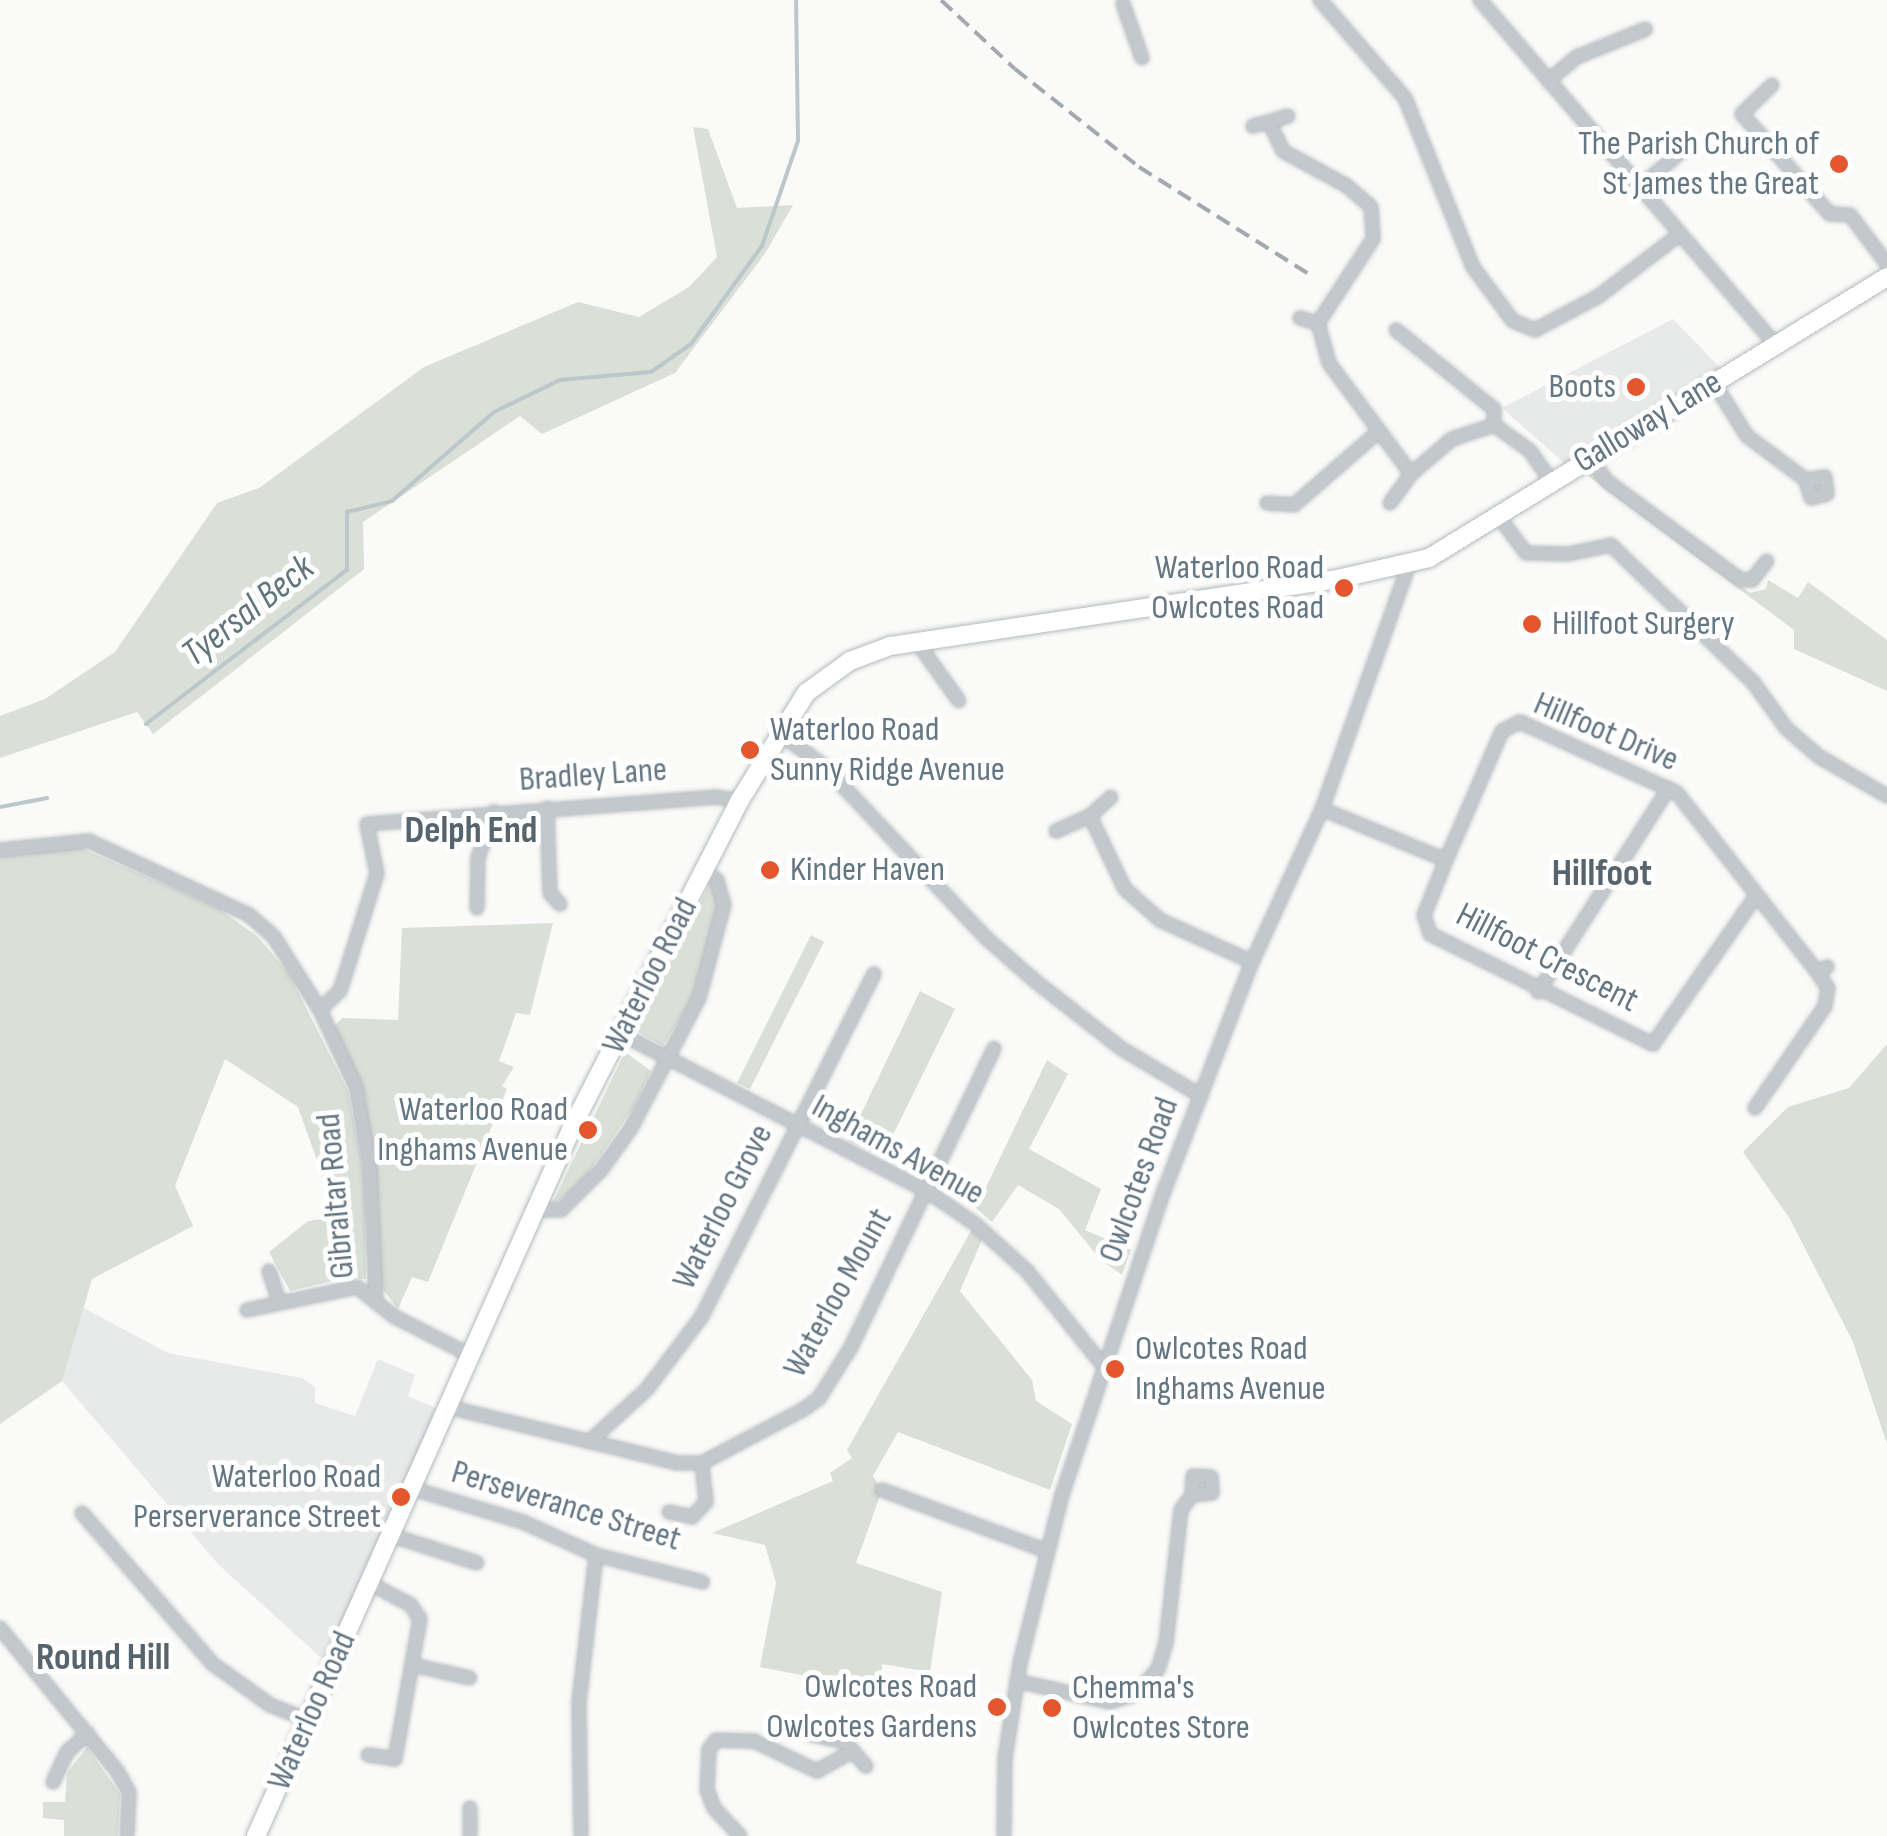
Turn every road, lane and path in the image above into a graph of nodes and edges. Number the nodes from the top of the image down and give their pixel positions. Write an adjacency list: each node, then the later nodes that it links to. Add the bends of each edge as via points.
1 (1320, 0): 15 (street, via 1405,98 1478,278 1527,330 1599,296)
2 (1480, 0): 6 (street)
3 (1123, 1): 5 (street)
4 (1646, 29): 6 (street, via 1577,57)
5 (1142, 58)
6 (1548, 81): 13 (street)
7 (1772, 85): 14 (street, via 1742,114)
8 (1288, 116): 9 (street)
9 (1269, 122): 10 (street); 19 (street, via 1283,151 1371,207 1373,239)
10 (1253, 126)
11 (1685, 148): 13 (street)
12 (1828, 185): 14 (street)
13 (1640, 187): 15 (street)
14 (1815, 195): 16 (street, via 1830,214 1850,215)
15 (1680, 234): 21 (street)
16 (1887, 264)
17 (1887, 277): 21 (main road, Galloway Lane)
18 (1300, 318): 19 (street)
19 (1318, 323): 24 (street, via 1329,363)
20 (1396, 330): 23 (street, via 1494,409)
21 (1777, 346): 22 (main road, Galloway Lane)
22 (1714, 383): 25 (main road, Galloway Lane); 27 (street, via 1747,436)
23 (1494, 425): 26 (street, via 1452,439); 28 (street, via 1530,451)
24 (1379, 432): 26 (street); 29 (street, via 1294,505)
25 (1589, 457): 28 (main road, Galloway Lane); 32 (street, via 1608,482 1741,580 1752,580)
26 (1411, 474): 30 (street)
27 (1806, 480)
28 (1551, 481): 31 (main road, Galloway Lane)
29 (1266, 503)
30 (1390, 503)
31 (1499, 517): 33 (main road, Galloway Lane); 38 (street, via 1526,554 1611,545 1753,682 1786,728 1818,756)
32 (1767, 561)
33 (1409, 565): 34 (main road, Waterloo Road); 42 (street, Owlcotes Road)
34 (918, 642): 35 (street); 36 (main road, Waterloo Road, via 866,654 830,673 806,693)
35 (959, 702)
36 (780, 733): 40 (main road, Waterloo Road); 59 (street, via 824,766 1010,959 1122,1049)
37 (1670, 788): 47 (street, Hillfoot Drive, via 1514,722 1502,731); 49 (street, Hillfoot Drive); 54 (street)
38 (1887, 796)
39 (1112, 797): 44 (street)
40 (740, 800): 41 (street, Bradley Lane); 48 (main road, Waterloo Road)
41 (547, 808): 43 (street, Bradley Lane); 50 (street, via 550,893)
42 (1322, 809): 47 (street); 52 (street, Owlcotes Road)
43 (494, 812): 51 (street, via 478,858); 55 (street, Bradley Lane, via 367,824 377,874 340,991)
44 (1090, 816): 45 (street); 52 (street, via 1125,890 1160,920)
45 (1056, 831)
46 (0, 850): 55 (street, Gibraltar Road, via 89,841 234,908 274,937)
47 (1446, 860): 54 (street, Hillfoot Crescent, via 1424,915 1430,934)
48 (703, 871): 56 (main road, Waterloo Road); 58 (street, via 724,895 717,949)
49 (1756, 896): 54 (street, Hillfoot Crescent, via 1653,1044); 60 (street, Hillfoot Drive, via 1822,970 1828,988 1825,1006)
50 (560, 904)
51 (477, 908)
52 (1252, 962): 59 (street, Owlcotes Road)
53 (874, 974): 61 (street, Waterloo Grove)
54 (1538, 992)
55 (320, 1010): 65 (street, Gibraltar Road, via 358,1101 370,1168)
56 (621, 1034): 58 (street, Inghams Avenue); 63 (main road, Waterloo Road)
57 (994, 1049): 62 (street, Waterloo Mount)
58 (665, 1059): 61 (street, Inghams Avenue); 63 (street, via 631,1128 573,1202 561,1210)
59 (1201, 1096): 69 (street, Owlcotes Road)
60 (1755, 1108)
61 (796, 1128): 62 (street, Inghams Avenue); 71 (street, Waterloo Grove, via 702,1316 646,1389)
62 (927, 1191): 69 (street, Inghams Avenue, via 1027,1271); 72 (street, Waterloo Mount, via 819,1398 764,1435)
63 (536, 1210): 68 (main road, Waterloo Road)
64 (269, 1271): 66 (street)
65 (376, 1298): 66 (street, via 348,1286); 68 (street, Gibraltar Road, via 395,1317)
66 (279, 1301): 67 (street)
67 (247, 1310)
68 (470, 1355): 70 (main road, Waterloo Road)
69 (1105, 1368): 79 (street, Owlcotes Road)
70 (448, 1407): 71 (street, Waterloo Mount); 73 (main road, Waterloo Road)
71 (589, 1442): 72 (street, Waterloo Mount, via 648,1460)
72 (702, 1463): 76 (street, via 706,1502 692,1517)
73 (410, 1488): 78 (main road, Waterloo Road); 80 (street, Perseverance Street, via 523,1522)
74 (882, 1490): 79 (street)
75 (1192, 1495): 87 (street, via 1181,1510 1173,1552 1166,1643 1158,1669 1135,1694 1110,1702)
76 (669, 1512)
77 (82, 1513): 88 (street, via 214,1664 270,1704)
78 (390, 1536): 81 (street); 83 (main road, Waterloo Road)
79 (1044, 1550): 87 (street, Owlcotes Road)
80 (596, 1555): 82 (street, Perseverance Street); 99 (street, via 579,1702)
81 (477, 1563)
82 (703, 1582)
83 (369, 1583): 85 (street, via 411,1606 420,1619); 88 (main road, Waterloo Road)
84 (0, 1628): 89 (street)
85 (413, 1666): 86 (street); 92 (street, via 395,1758)
86 (470, 1678)
87 (1017, 1681): 101 (street, Owlcotes Road, via 1005,1758)
88 (308, 1720): 97 (main road, Waterloo Road)
89 (88, 1733): 94 (street, via 67,1752); 96 (street, via 130,1792)
90 (810, 1734): 91 (street, via 836,1738)
91 (853, 1750): 93 (street); 100 (street, via 817,1771 754,1741 716,1740 709,1748 707,1790)
92 (368, 1755)
93 (866, 1766)
94 (53, 1782)
95 (470, 1808): 98 (street)
96 (128, 1836)
97 (256, 1836)
98 (470, 1836)
99 (581, 1836)
100 (740, 1836)
101 (1004, 1836)

